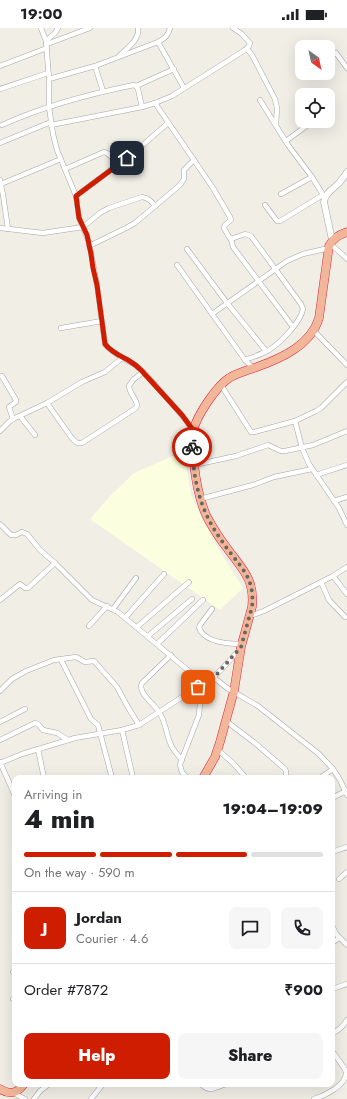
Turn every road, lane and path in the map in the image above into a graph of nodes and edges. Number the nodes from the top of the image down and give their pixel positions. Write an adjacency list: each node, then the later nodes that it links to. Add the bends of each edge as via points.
1 (40, 28): 8 (street)
2 (58, 28): 8 (street)
3 (90, 28): 8 (street)
4 (138, 28): 11 (street, via 136,38)
5 (170, 28): 7 (street, via 168,35)
6 (233, 28): 9 (street, via 250,43)
7 (158, 42): 11 (street); 15 (street)
8 (47, 44): 12 (street); 16 (street)
9 (245, 50): 18 (street); 28 (street, via 252,55 274,98)
10 (336, 53): 14 (street)
11 (118, 57): 13 (street)
12 (0, 66)
13 (95, 66): 16 (street); 20 (street)
14 (347, 68)
15 (174, 69): 17 (street); 18 (street)
16 (49, 76): 19 (street); 23 (street)
17 (136, 86): 20 (street); 24 (street)
18 (184, 88): 22 (street)
19 (0, 89)
20 (103, 91): 23 (street)
21 (260, 100): 28 (street)
22 (155, 103): 24 (street); 25 (street)
23 (49, 107): 26 (street); 27 (street)
24 (142, 107): 26 (street)
25 (168, 122): 33 (street); 34 (street)
26 (51, 124): 31 (street); 32 (street)
27 (2, 125)
28 (276, 125): 30 (street)
29 (304, 128): 30 (street)
30 (286, 141): 37 (street)
31 (0, 143)
32 (61, 159): 35 (street); 38 (street)
33 (194, 160): 43 (street, via 184,170 184,179 180,185); 48 (street, via 230,217 231,220 224,228)
34 (117, 165): 35 (street, via 109,154 104,152); 40 (street)
35 (65, 169): 40 (street)
36 (347, 172): 41 (street)
37 (312, 177): 39 (street); 41 (street)
38 (0, 182): 46 (street)
39 (281, 194)
40 (76, 196): 44 (street)
41 (324, 197): 42 (street, via 280,221 277,221); 49 (street)
42 (265, 205)
43 (155, 206): 44 (street, via 149,199 142,197 105,210); 50 (street, via 126,228)
44 (83, 227): 46 (street, via 43,233); 50 (street)
45 (0, 228): 46 (street)
46 (8, 229)
47 (347, 232): 49 (highway, via 336,237)
48 (231, 239): 55 (street, via 245,234 250,236); 56 (street, via 233,247)
49 (330, 244): 52 (street); 55 (street, via 294,257); 62 (highway, via 319,318)
50 (89, 246): 59 (street)
51 (187, 249): 57 (street)
52 (345, 254): 53 (street)
53 (347, 259)
54 (177, 265): 58 (street)
55 (275, 269): 56 (street); 60 (street, via 303,309 301,317)
56 (258, 281): 57 (street); 60 (street)
57 (227, 303): 58 (street); 63 (street)
58 (212, 314): 65 (street)
59 (102, 321): 61 (street); 64 (street, via 105,344)
60 (293, 327): 63 (street, via 277,344)
61 (61, 328)
62 (314, 331): 66 (street); 67 (highway, via 290,352)
63 (266, 351): 65 (street)
64 (122, 358): 68 (street); 72 (street, via 105,372 82,382)
65 (245, 360): 67 (street)
66 (347, 365)
67 (253, 368): 71 (highway, via 230,377)
68 (143, 372): 72 (street, via 128,386 137,402 136,408 82,443 78,444 71,437); 76 (street)
69 (2, 376): 74 (street, via 16,400 9,407)
70 (347, 382): 75 (street, via 316,412)
71 (221, 385): 75 (street, via 251,432); 76 (highway, via 205,406)
72 (47, 403): 73 (street)
73 (20, 416): 74 (street); 79 (street)
74 (13, 419): 77 (street)
75 (295, 421): 80 (street)
76 (193, 430): 81 (highway)
77 (0, 431)
78 (347, 432): 80 (street)
79 (35, 436)
80 (302, 448): 81 (street, via 281,451 268,445 236,456); 83 (street)
81 (194, 465): 86 (highway)
82 (347, 465): 84 (street)
83 (312, 469): 84 (street); 86 (street, via 274,476 253,485)
84 (316, 475): 87 (street)
85 (347, 498): 87 (street)
86 (200, 499): 104 (highway, via 217,534 249,580 252,600)
87 (334, 501): 89 (street)
88 (0, 524): 90 (street, via 12,535 22,532 26,534)
89 (347, 525)
90 (55, 563): 99 (street, via 28,588 20,584); 101 (street, via 92,600)
91 (347, 567): 93 (street)
92 (164, 574): 106 (street)
93 (333, 576): 96 (street); 97 (street)
94 (136, 578): 102 (street)
95 (189, 582): 108 (street)
96 (321, 582): 104 (street); 105 (street, via 329,600)
97 (347, 594)
98 (192, 599): 109 (street)
99 (0, 600)
100 (203, 600): 110 (street)
101 (107, 606): 102 (street); 107 (street)
102 (113, 609): 106 (street)
103 (212, 609): 111 (street, via 200,625 200,632 217,642)
104 (250, 616): 111 (highway)
105 (344, 617)
106 (125, 618): 108 (street)
107 (89, 626)
108 (137, 627): 109 (street)
109 (148, 636): 110 (street)
110 (157, 644): 112 (street)
111 (242, 646): 114 (street); 118 (highway)
112 (170, 655): 115 (street, via 190,672); 120 (street, via 140,686)
113 (61, 660): 117 (street, via 54,660 26,671 12,679); 123 (street, via 76,657 85,662 96,662 117,687); 125 (street, via 91,719 98,725)
114 (213, 677): 115 (street); 118 (street)
115 (208, 680): 116 (street)
116 (198, 687): 120 (street); 130 (street, via 199,715)
117 (0, 691)
118 (234, 691): 121 (highway); 132 (street, via 298,736)
119 (25, 709): 122 (street)
120 (159, 712): 123 (street); 130 (street, via 171,746)
121 (226, 721): 129 (highway); 139 (street, via 285,769)
122 (0, 722)
123 (139, 725): 124 (street)
124 (122, 730): 125 (street); 135 (street)
125 (100, 733): 127 (street); 134 (street)
126 (0, 740): 127 (street, via 35,723 43,730 57,733)
127 (68, 740): 128 (street)
128 (38, 749): 131 (street); 133 (street)
129 (218, 750): 137 (highway); 138 (street)
130 (182, 760): 136 (street, via 180,764)
131 (0, 763): 141 (street)
132 (333, 770): 140 (street); 142 (street)
133 (43, 775)
134 (111, 775)
135 (132, 775)
136 (183, 775)
137 (205, 775)
138 (243, 775)
139 (286, 775)
140 (325, 775)
141 (12, 789)
142 (346, 793): 143 (street)
143 (335, 797)
144 (347, 848): 145 (street)
145 (335, 851)
146 (347, 872): 147 (street)
147 (339, 879)
148 (335, 932): 149 (street)
149 (339, 938): 150 (street); 151 (street)
150 (335, 941)
151 (347, 945)
152 (347, 984): 153 (street)
153 (335, 988)
154 (347, 1022): 155 (street)
155 (335, 1031)
156 (335, 1056): 166 (street, via 346,1072 346,1078 336,1089)
157 (45, 1087): 164 (street)
158 (101, 1087): 165 (street)
159 (205, 1087): 160 (street, via 210,1090)
160 (216, 1087)
161 (0, 1089): 162 (highway)
162 (17, 1095): 163 (street)
163 (25, 1099)
164 (34, 1099)
165 (91, 1099)
166 (314, 1099)

